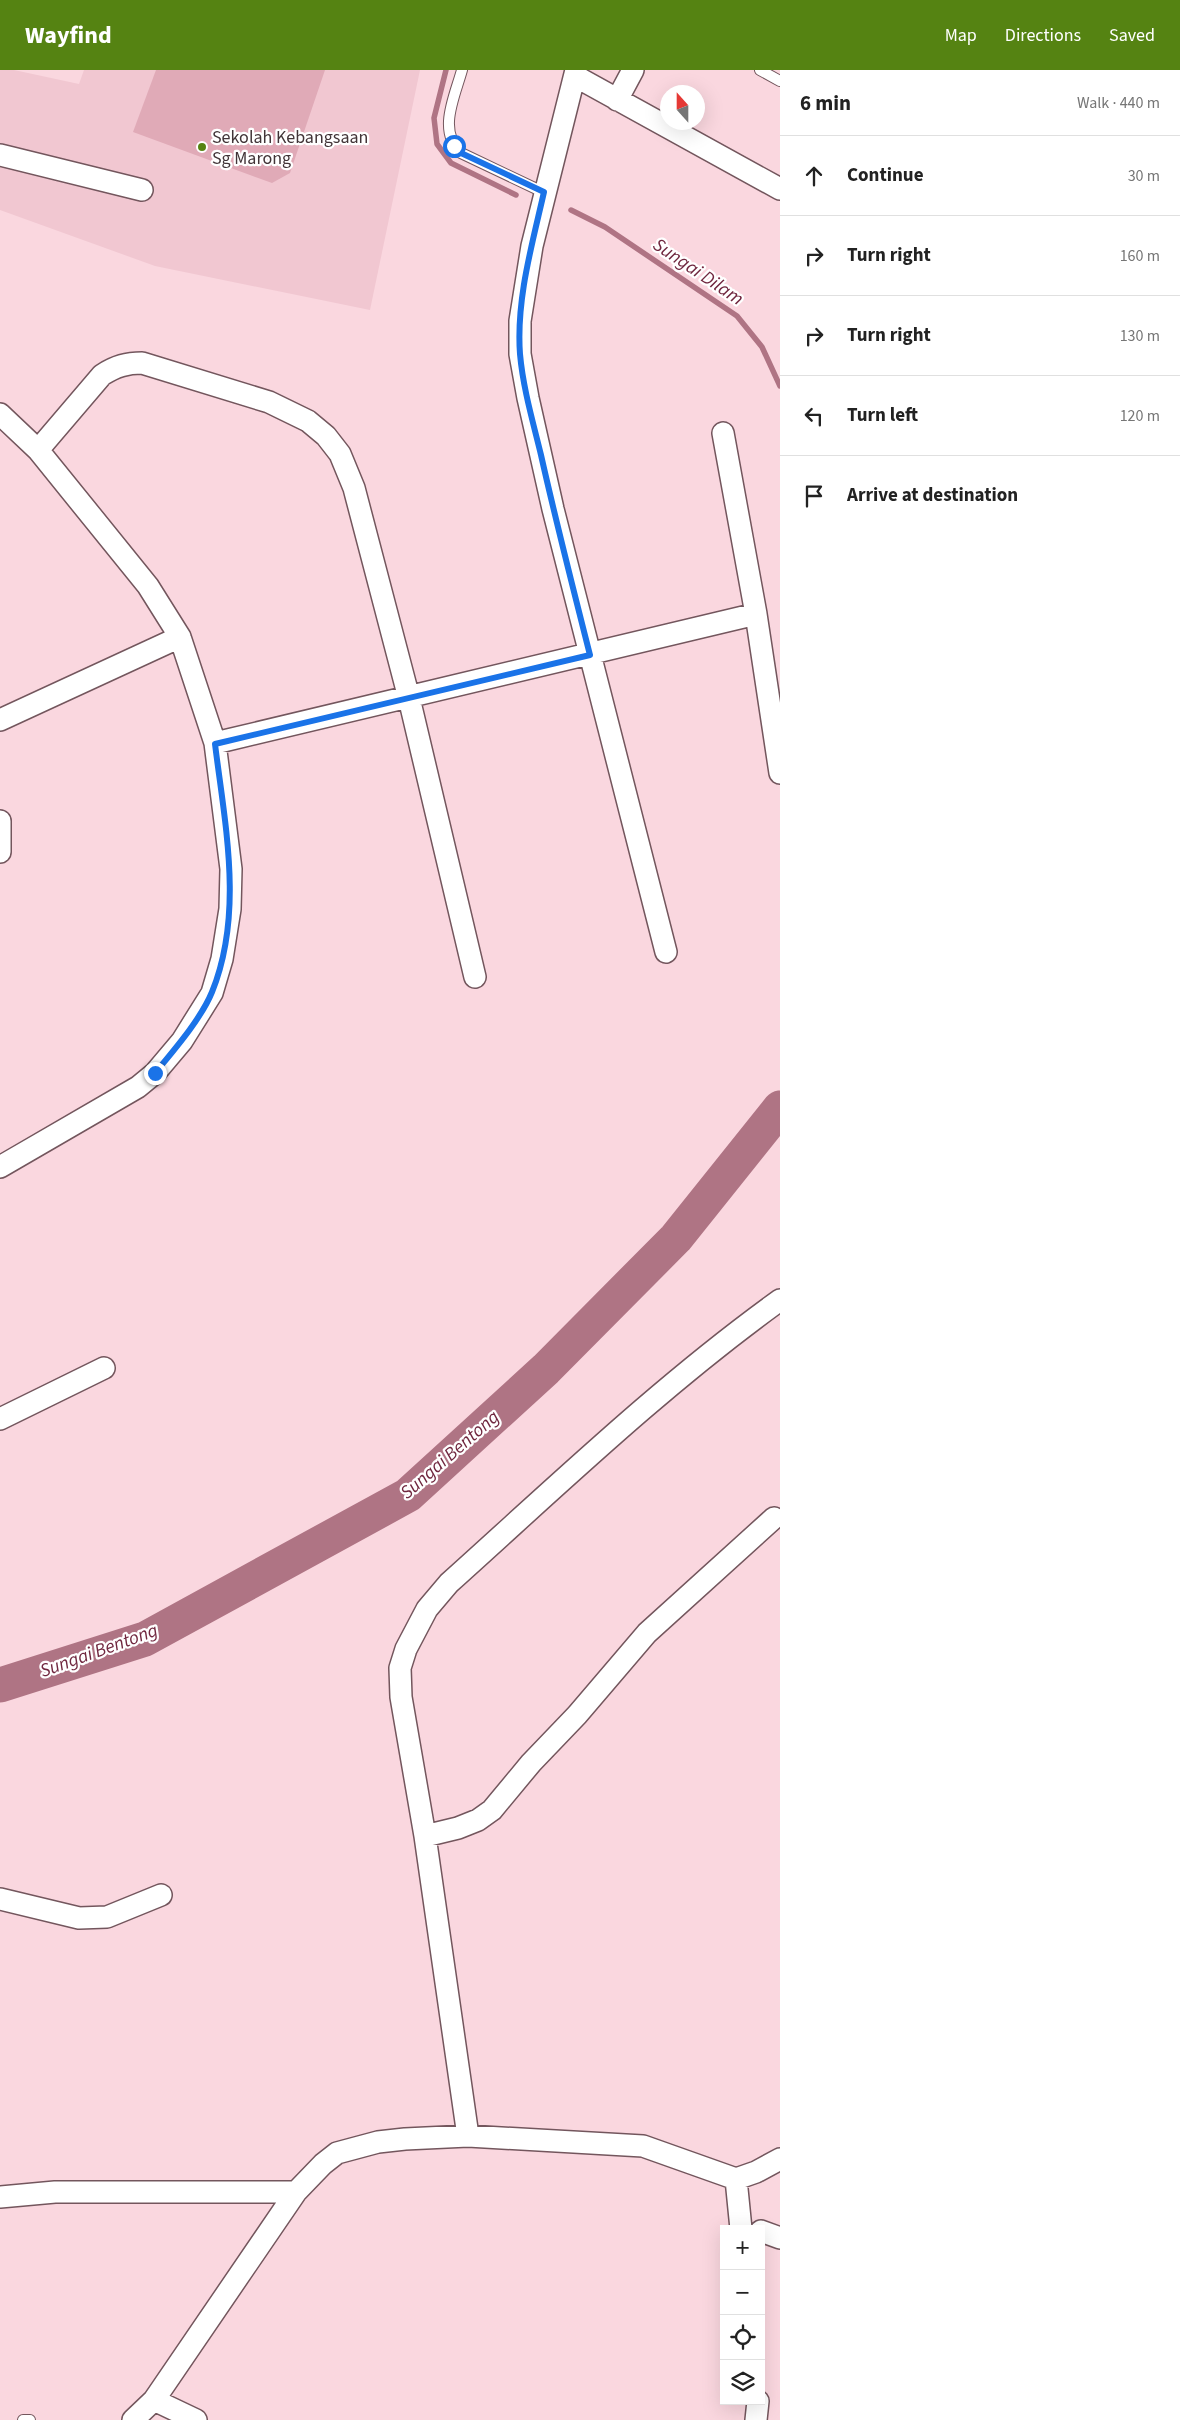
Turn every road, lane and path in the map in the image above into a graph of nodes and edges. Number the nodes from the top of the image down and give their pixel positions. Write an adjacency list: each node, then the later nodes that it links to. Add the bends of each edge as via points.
1 (462, 70): 10 (lane, via 448,131 454,146 461,153)
2 (633, 70): 6 (street)
3 (760, 70): 5 (lane)
4 (575, 73): 6 (street); 10 (street)
5 (780, 81)
6 (617, 100): 8 (street)
7 (0, 155): 9 (street)
8 (780, 189)
9 (142, 190)
10 (544, 192): 16 (street, via 524,288 520,354 553,509)
11 (0, 414): 13 (street)
12 (723, 433): 14 (street)
13 (38, 450): 15 (street, via 148,586); 17 (street, via 102,374 127,363 142,363 240,391 308,421 326,436 348,471)
14 (756, 614): 16 (street); 20 (street)
15 (180, 637): 18 (street); 19 (street)
16 (590, 655): 17 (street); 23 (street)
17 (409, 698): 19 (street); 24 (street)
18 (0, 720)
19 (215, 744): 25 (street, via 231,870 230,909 212,993 182,1041 144,1083)
20 (780, 773)
21 (0, 821): 22 (street)
22 (0, 852)
23 (666, 952)
24 (475, 978)
25 (0, 1168)
26 (780, 1300): 30 (street, via 634,1417 450,1583 427,1609 414,1630 400,1668 401,1697)
27 (104, 1368): 28 (street)
28 (0, 1419)
29 (774, 1518): 30 (street, via 647,1633 492,1810 465,1826)
30 (425, 1836): 33 (street)
31 (161, 1895): 32 (street, via 108,1917 79,1918)
32 (0, 1899)
33 (468, 2136): 35 (street, via 643,2146); 36 (street, via 405,2139 338,2153)
34 (780, 2158): 35 (street)
35 (736, 2179): 38 (street)
36 (296, 2192): 37 (street, via 55,2192); 41 (street)
37 (0, 2197)
38 (748, 2225)
39 (765, 2233): 40 (street)
40 (780, 2238)
41 (154, 2400): 45 (street); 46 (street)
42 (758, 2405): 47 (street)
43 (23, 2420): 44 (lane)
44 (30, 2420)
45 (133, 2420)
46 (196, 2420)
47 (756, 2420)

